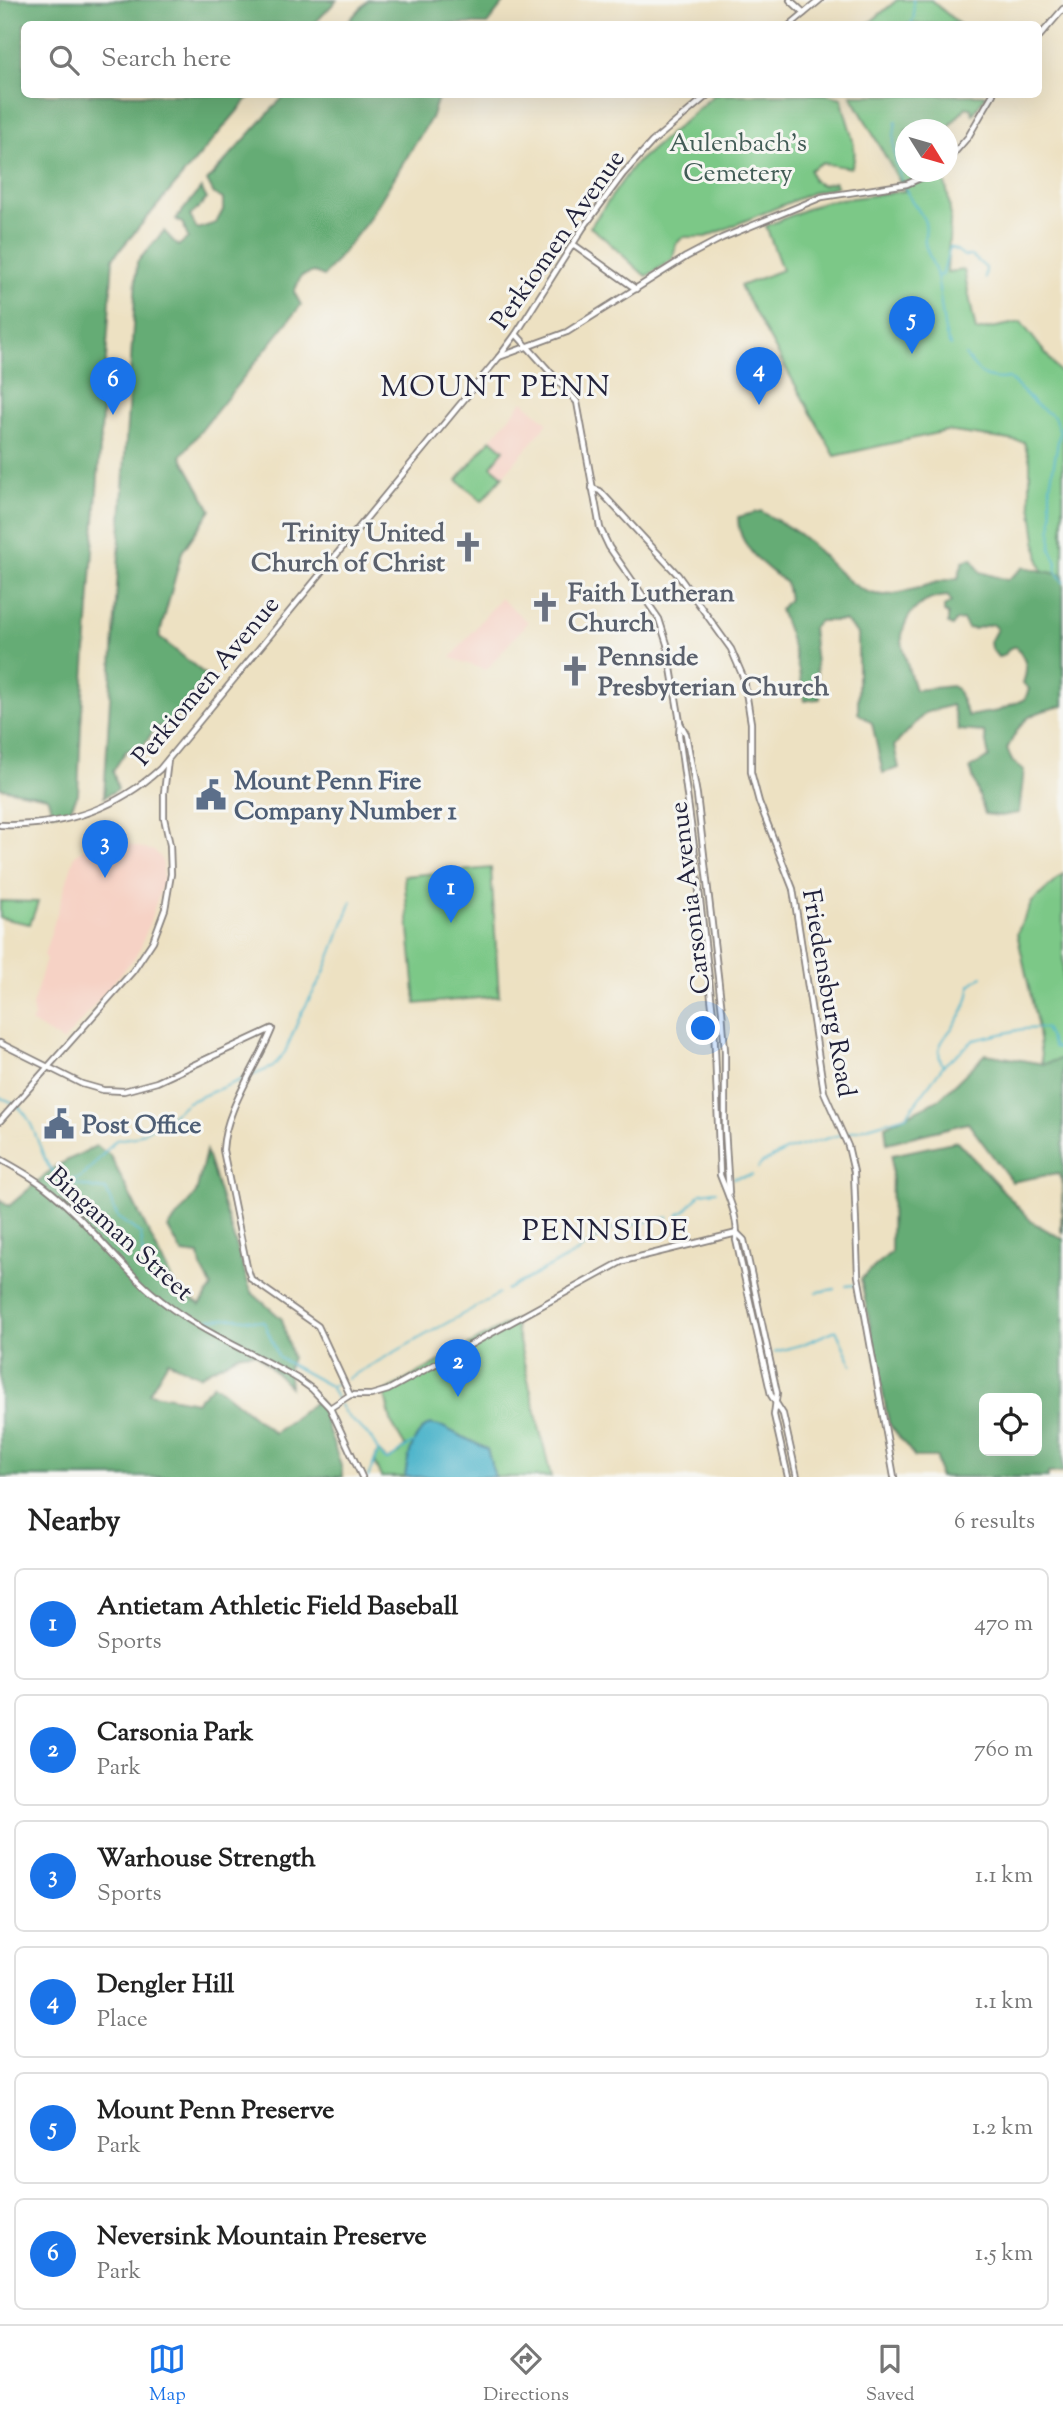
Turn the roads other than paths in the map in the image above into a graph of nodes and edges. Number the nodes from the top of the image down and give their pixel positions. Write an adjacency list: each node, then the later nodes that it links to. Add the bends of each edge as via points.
1 (790, 0): 4 (main road)
2 (820, 0): 4 (main road)
3 (1063, 9): 6 (main road)
4 (804, 13): 5 (main road)
5 (795, 21)
6 (1042, 33)
7 (704, 98): 11 (main road, Perkiomen Avenue, via 632,162)
8 (991, 98): 9 (main road)
9 (958, 150)
10 (910, 182): 12 (main road, via 821,197 722,238)
11 (573, 244): 12 (main road); 13 (main road, Perkiomen Avenue)
12 (636, 289): 14 (main road, via 567,332)
13 (516, 334): 14 (main road, Carsonia Avenue); 15 (main road, Perkiomen Avenue)
14 (528, 346): 15 (main road); 16 (main road, Carsonia Avenue, via 577,402)
15 (499, 357): 18 (main road, Perkiomen Avenue)
16 (593, 488): 17 (main road, Carsonia Avenue, via 605,541 653,609 663,631); 32 (main road, Friedensburg Road, via 678,575 731,649 744,679 751,723 751,772 793,889 824,1092 848,1146 854,1172 858,1276)
17 (680, 722): 24 (main road, Carsonia Avenue, via 697,795 722,1011); 24 (main road, Carsonia Avenue, via 714,1024 720,1175)
18 (168, 760): 19 (main road, Perkiomen Avenue, via 135,790 90,813 43,824); 21 (main road, via 164,818 171,874 158,930 133,971)
19 (0, 825)
20 (0, 1043): 21 (main road)
21 (47, 1066): 22 (main road); 26 (main road, via 96,1088 135,1089 272,1029 227,1124 223,1150 247,1267 251,1279 318,1326)
22 (0, 1121)
23 (0, 1159): 28 (main road, Bingaman Street, via 58,1198 162,1301 299,1379)
24 (729, 1197): 25 (main road, Carsonia Avenue)
25 (737, 1233): 26 (main road, via 622,1261 388,1390); 27 (main road, Carsonia Avenue, via 744,1240 758,1301)
26 (351, 1395): 28 (main road)
27 (776, 1404): 30 (main road, Carsonia Avenue, via 774,1415); 31 (main road, Carsonia Avenue, via 783,1415)
28 (330, 1408): 29 (main road, Bingaman Street)
29 (362, 1476)
30 (788, 1477)
31 (797, 1477)
32 (894, 1477)

